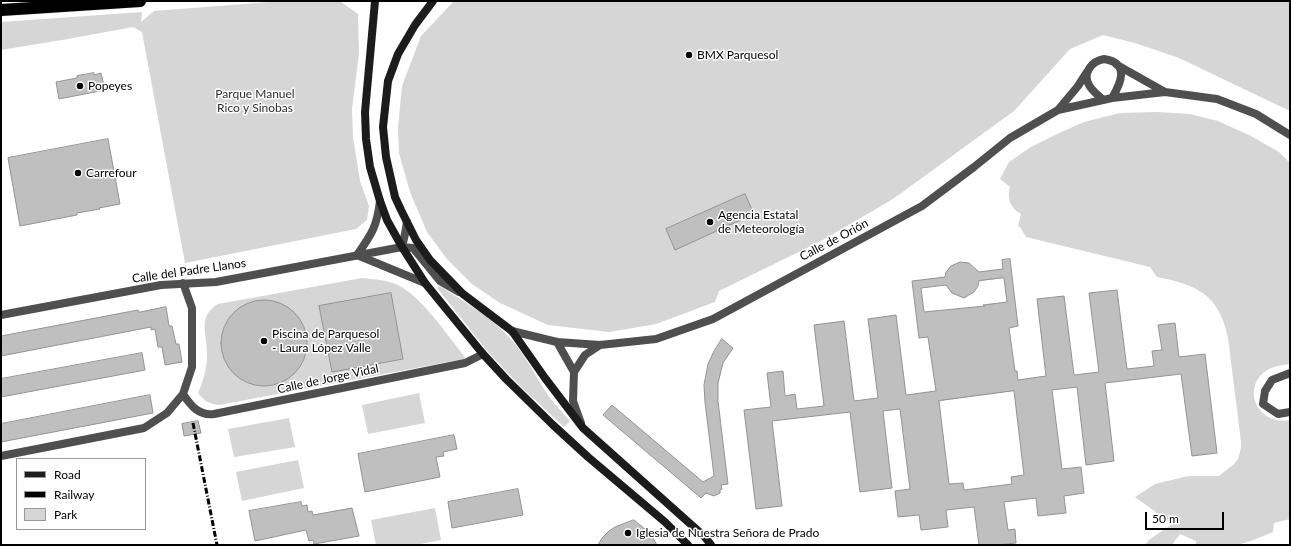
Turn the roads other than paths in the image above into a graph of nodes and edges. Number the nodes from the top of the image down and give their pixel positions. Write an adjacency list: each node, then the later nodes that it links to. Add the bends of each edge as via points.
1 (140, 1): 4 (highway)
2 (375, 1): 12 (street, via 365,112 370,167)
3 (433, 1): 13 (street, via 398,54 388,81 383,127 386,157 395,197)
4 (1, 10)
5 (1118, 65): 6 (street, Calle de Orión, via 1108,60 1100,60); 7 (street, Calle de Orión); 8 (street, via 1121,80)
6 (1088, 71): 9 (street, via 1086,76 1089,86); 10 (street, Calle de Orión)
7 (1165, 92): 8 (street, Calle de Orión); 11 (street, Calle de Orión, via 1217,99 1256,114)
8 (1112, 98): 9 (street, Calle de Orión)
9 (1103, 100): 10 (street, Calle de Orión)
10 (1058, 110): 22 (street, Calle de Orión, via 1010,138 922,206 713,319 656,339)
11 (1290, 135)
12 (380, 201): 14 (street, via 387,220); 15 (street, via 378,218 371,235)
13 (407, 222): 14 (street); 18 (street, via 430,260)
14 (402, 246): 15 (street, Calle del Padre Llanos); 17 (street); 18 (street, via 413,248 440,281)
15 (357, 255): 16 (street, Calle del Padre Llanos, via 216,282); 17 (street)
16 (183, 283): 19 (street, Calle del Padre Llanos); 26 (street, via 192,308 193,333 192,367)
17 (425, 283): 23 (street)
18 (464, 294): 20 (street)
19 (1, 315)
20 (512, 331): 21 (street, Calle de Orión); 28 (street)
21 (557, 342): 22 (street, Calle de Orión); 24 (street)
22 (600, 345): 24 (street, Calle de Orión, via 585,355)
23 (483, 354): 26 (street, Calle de Jorge Vidal, via 465,363 208,415 200,413 190,405); 30 (street, via 559,431 665,522)
24 (574, 372): 28 (street, via 573,401)
25 (1290, 373): 27 (street, via 1272,380 1265,391 1263,404 1278,414)
26 (183, 394): 29 (street, via 167,413 144,428)
27 (1290, 412)
28 (583, 428): 31 (street)
29 (1, 456)
30 (688, 545)
31 (711, 545)

